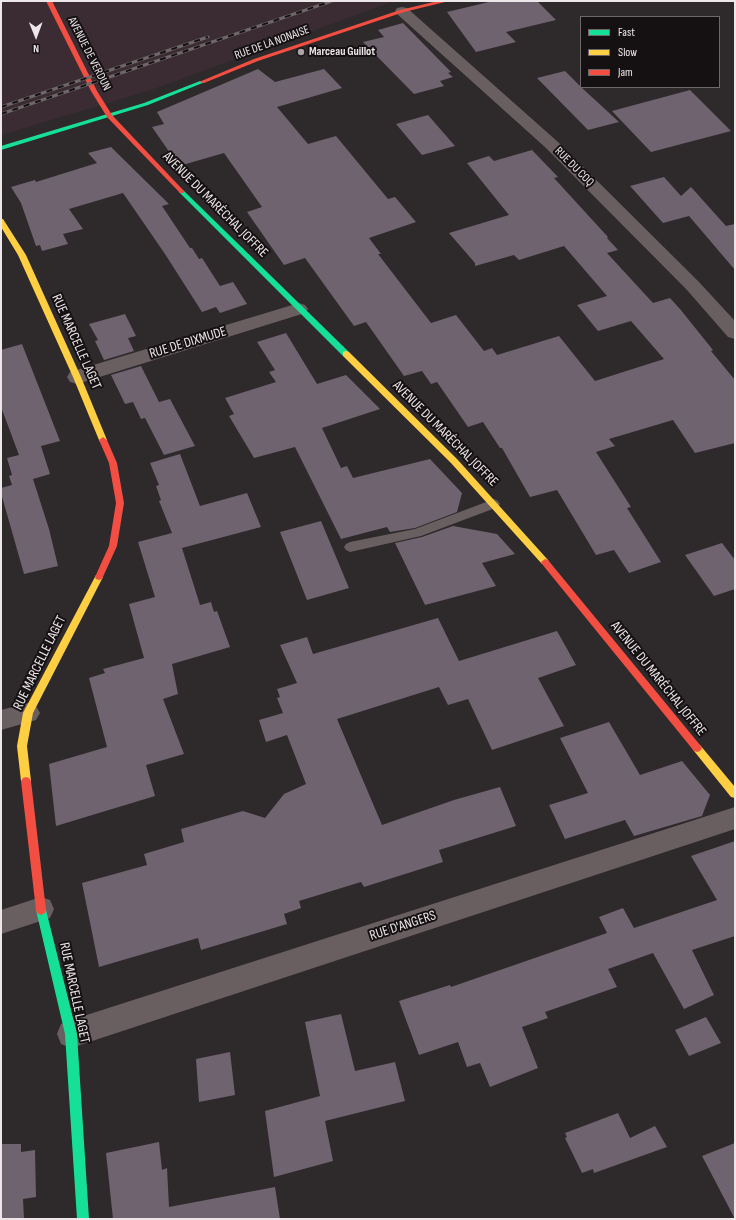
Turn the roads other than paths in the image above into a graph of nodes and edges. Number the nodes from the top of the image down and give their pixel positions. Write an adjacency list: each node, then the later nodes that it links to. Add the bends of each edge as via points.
1 (49, 1): 4 (street, AVENUE DE VERDUN)
2 (446, 1): 3 (street, RUE DE LA NONAISE)
3 (402, 11): 4 (street, RUE DE LA NONAISE, via 256,60 155,101); 8 (street, RUE DU COQ, via 552,145 693,286)
4 (109, 116): 5 (street, RUE DE LA NONAISE); 7 (street, AVENUE DU MARÉCHAL JOFFRE)
5 (1, 148)
6 (1, 221): 9 (street, RUE MARCELLE LAGET, via 22,255)
7 (299, 309): 9 (street, RUE DE DIXMUDE); 10 (street, AVENUE DU MARÉCHAL JOFFRE, via 449,456)
8 (735, 333)
9 (77, 376): 12 (street, RUE MARCELLE LAGET, via 113,463 120,503 113,546 93,590)
10 (494, 504): 11 (lane, via 417,533); 14 (street, AVENUE DU MARÉCHAL JOFFRE, via 535,550)
11 (350, 547)
12 (28, 714): 13 (street); 16 (street, RUE MARCELLE LAGET, via 22,746)
13 (1, 720)
14 (735, 794)
15 (735, 818): 18 (street, RUE D'ANGERS)
16 (41, 909): 17 (street); 18 (street, RUE MARCELLE LAGET)
17 (1, 922)
18 (71, 1034): 19 (street, RUE MARCELLE LAGET)
19 (83, 1219)

